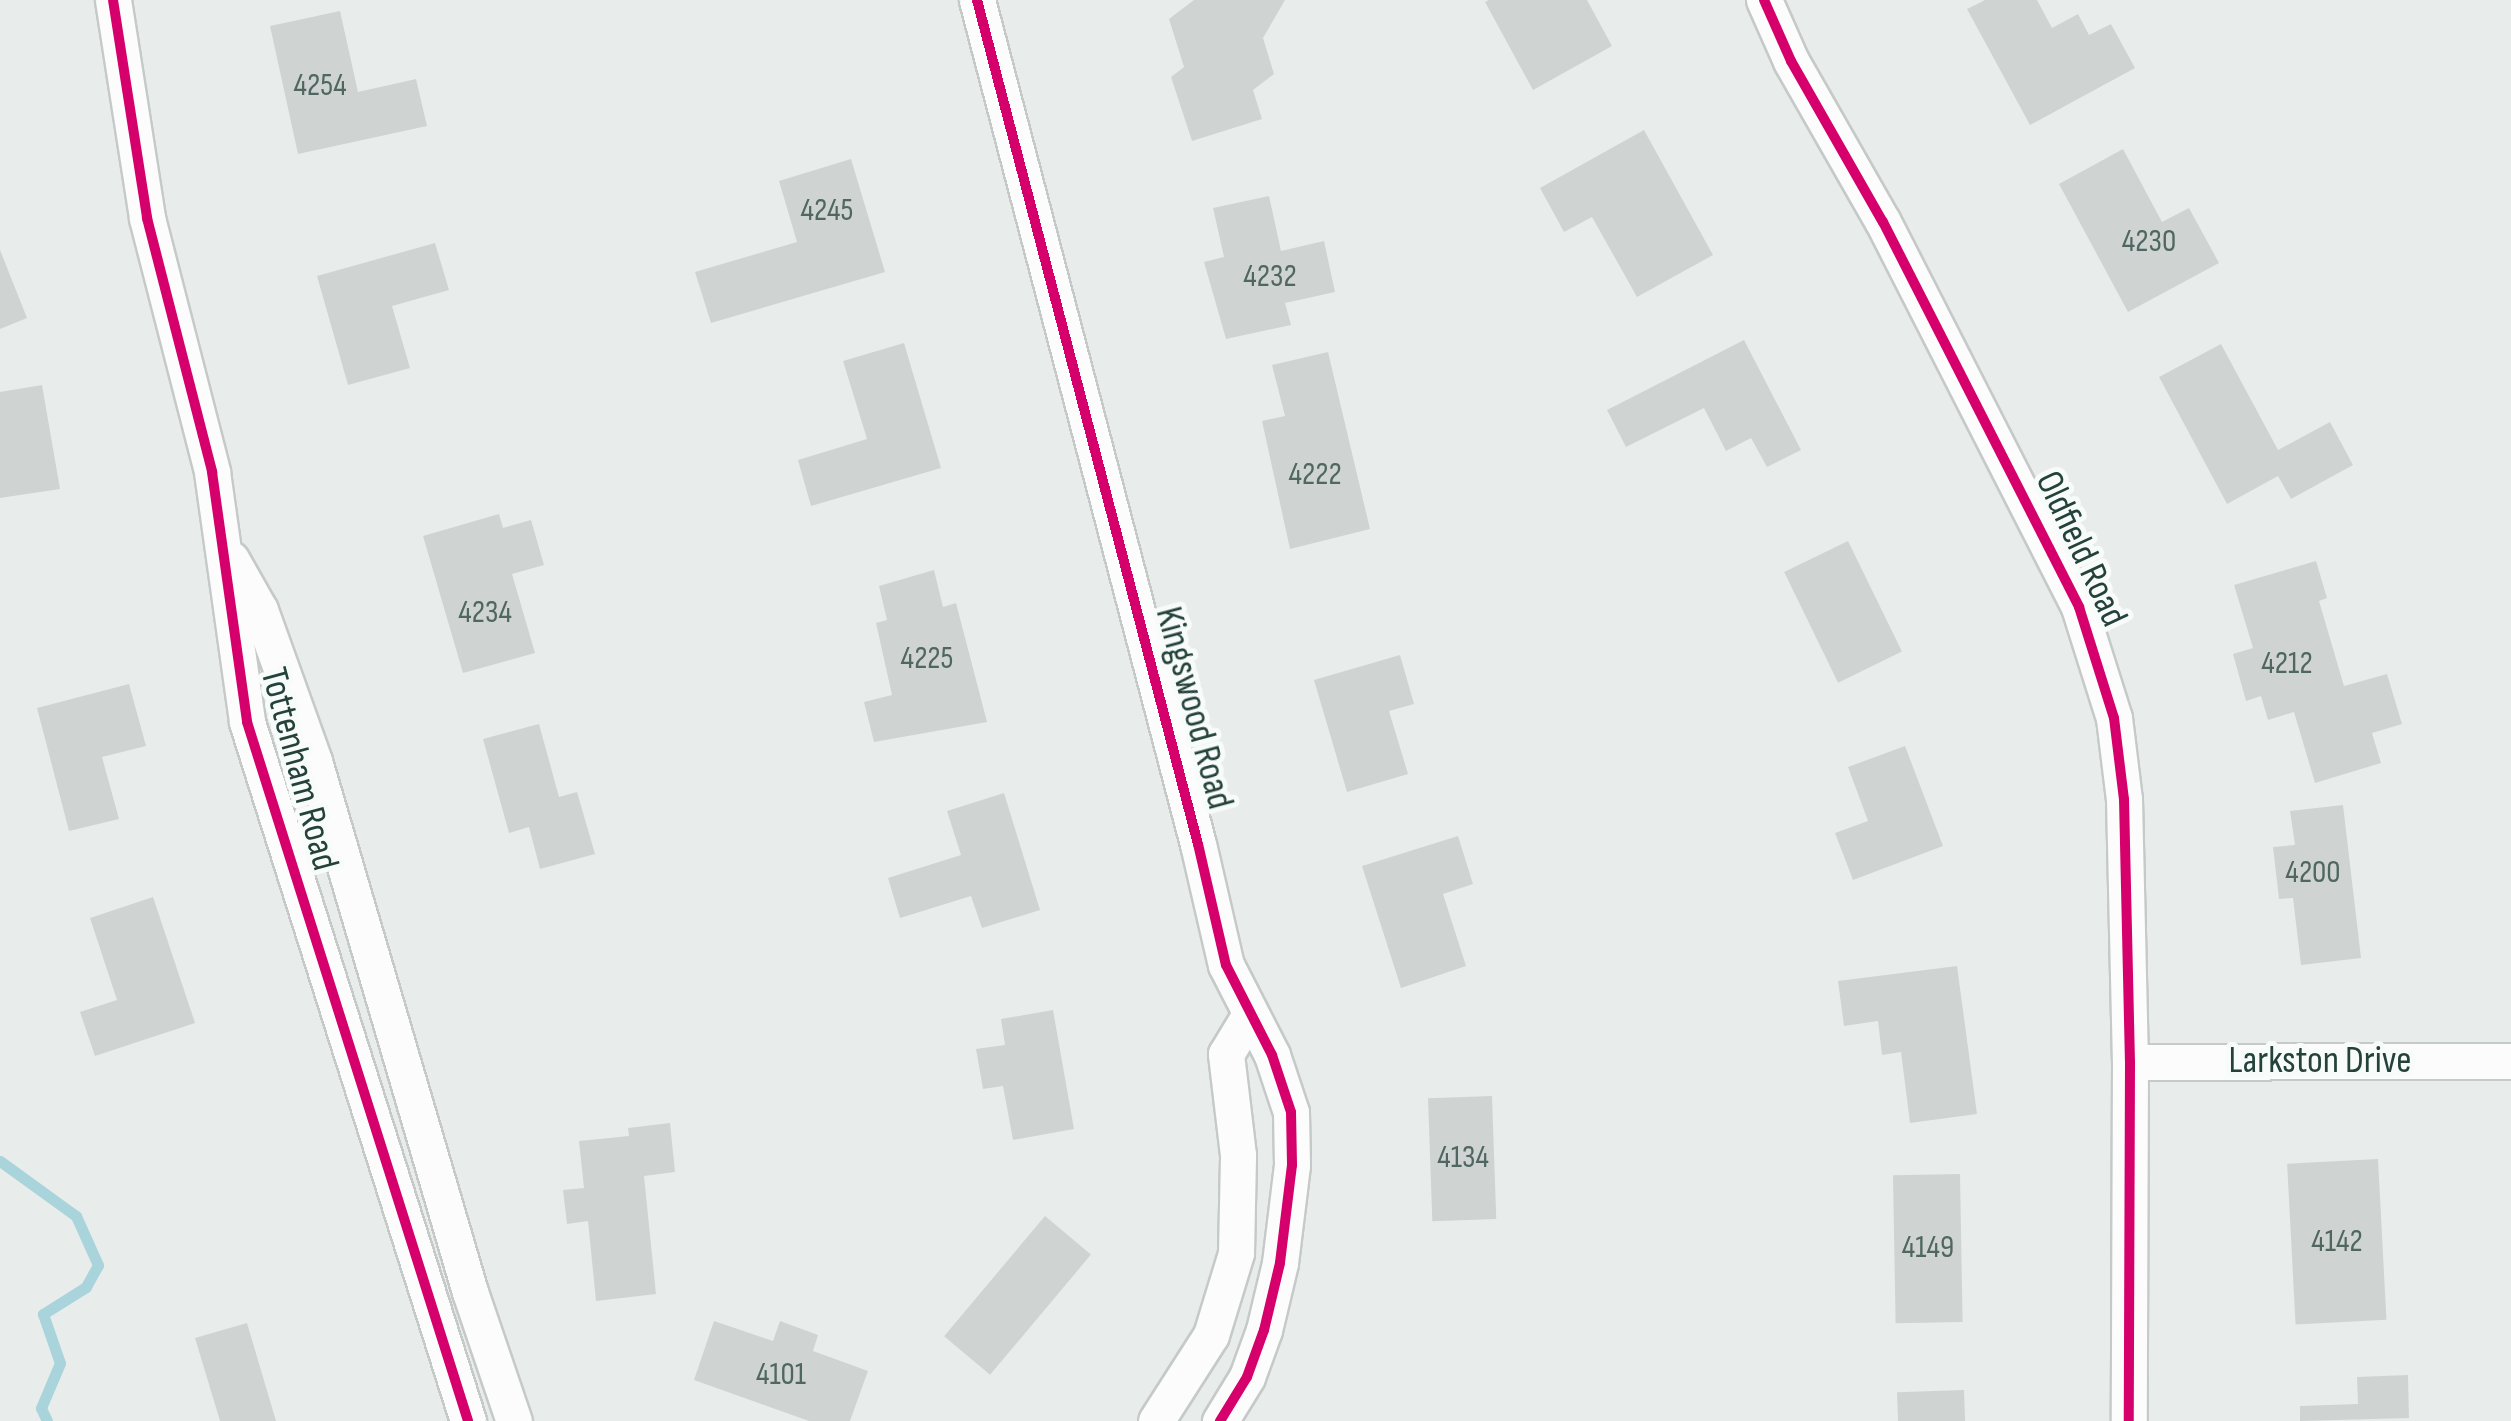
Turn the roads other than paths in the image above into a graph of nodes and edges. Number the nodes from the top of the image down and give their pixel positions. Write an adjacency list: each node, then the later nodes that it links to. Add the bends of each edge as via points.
1 (113, 0): 4 (street, Tottenham Road, via 147,218 212,472)
2 (977, 0): 5 (street, Kingswood Road, via 1226,966)
3 (1764, 0): 7 (street, Oldfield Road, via 2010,468 2094,643 2121,756)
4 (221, 540): 8 (street, Tottenham Road, via 247,722); 9 (street, Tottenham Road, via 260,610 314,761)
5 (1248, 1016): 10 (street, via 1226,1054 1238,1155 1236,1253 1211,1335); 11 (street, Kingswood Road, via 1272,1055 1291,1112 1292,1165 1264,1330)
6 (2511, 1060): 7 (street, Larkston Drive)
7 (2130, 1062): 12 (street, Oldfield Road)
8 (468, 1421)
9 (514, 1421)
10 (1156, 1421)
11 (1220, 1421)
12 (2129, 1421)

